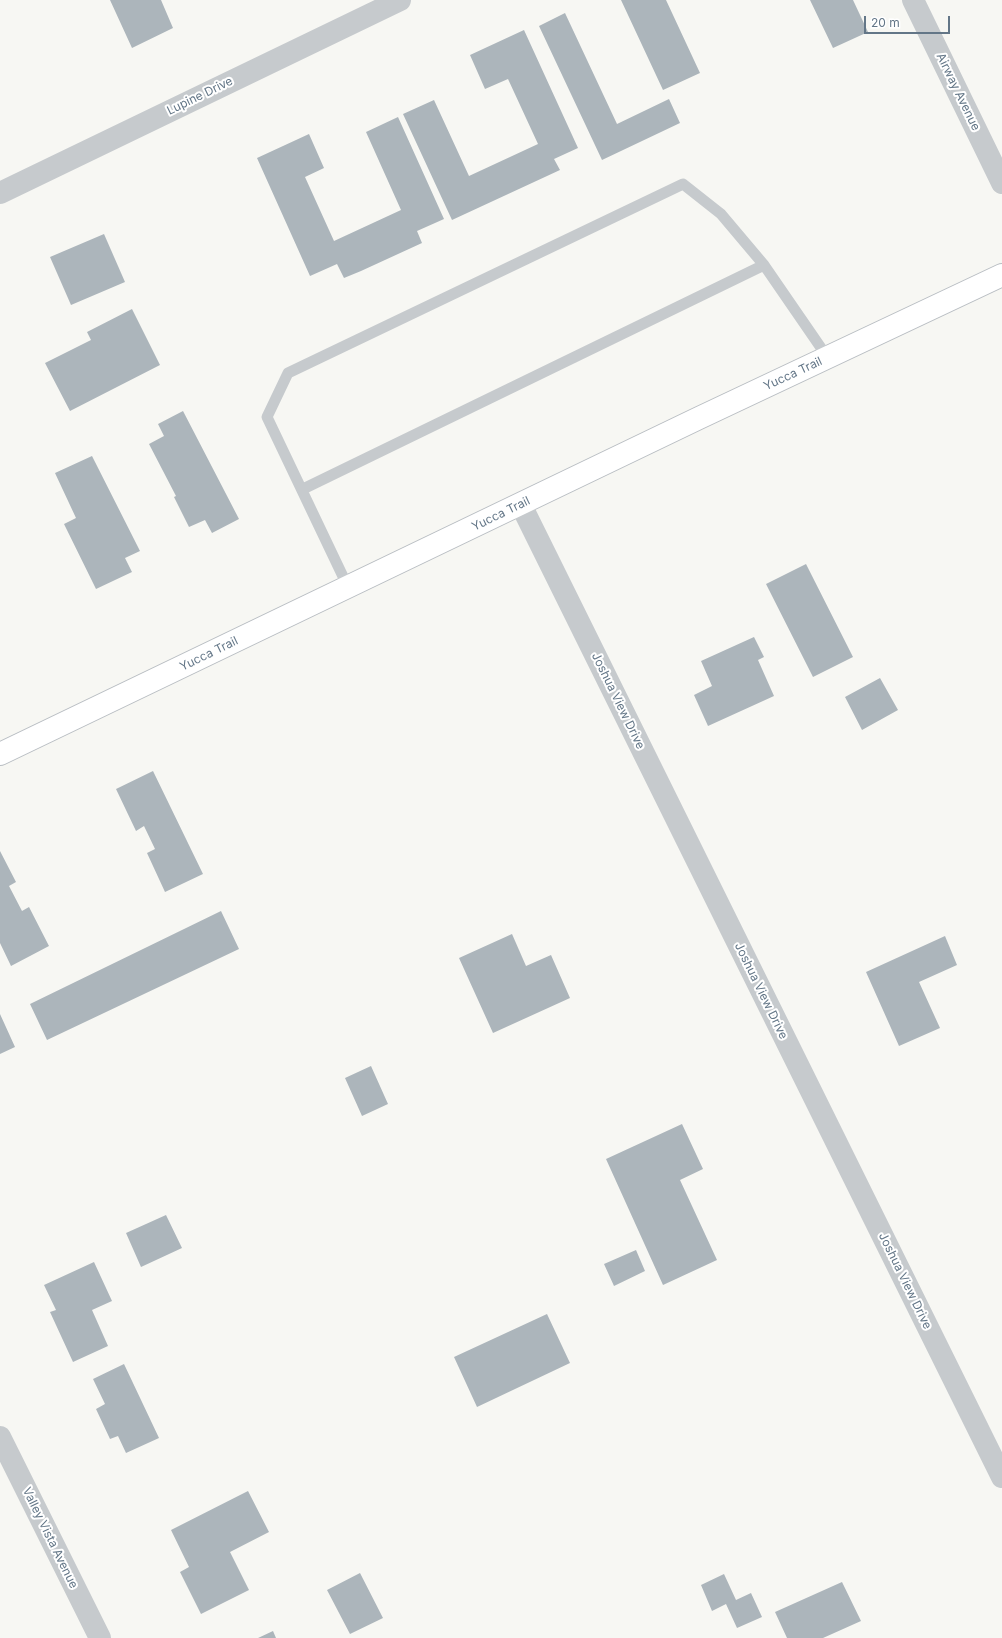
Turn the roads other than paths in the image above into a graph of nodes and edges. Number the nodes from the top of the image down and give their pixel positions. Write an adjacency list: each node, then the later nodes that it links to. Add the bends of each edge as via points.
1 (400, 0): 4 (street, Lupine Drive)
2 (913, 0): 3 (street, Airway Avenue)
3 (1002, 183)
4 (0, 192)
5 (764, 265): 7 (lane); 8 (lane); 8 (lane, via 721,214 683,184 295,370 288,374 267,417)
6 (1002, 275): 7 (main road, Yucca Trail)
7 (828, 358): 9 (main road, Yucca Trail)
8 (303, 489): 10 (lane)
9 (521, 505): 10 (main road, Yucca Trail); 13 (street, Joshua View Drive)
10 (348, 587): 11 (main road, Yucca Trail)
11 (0, 754)
12 (0, 1437): 14 (street, Valley Vista Avenue)
13 (1002, 1477)
14 (100, 1638)

